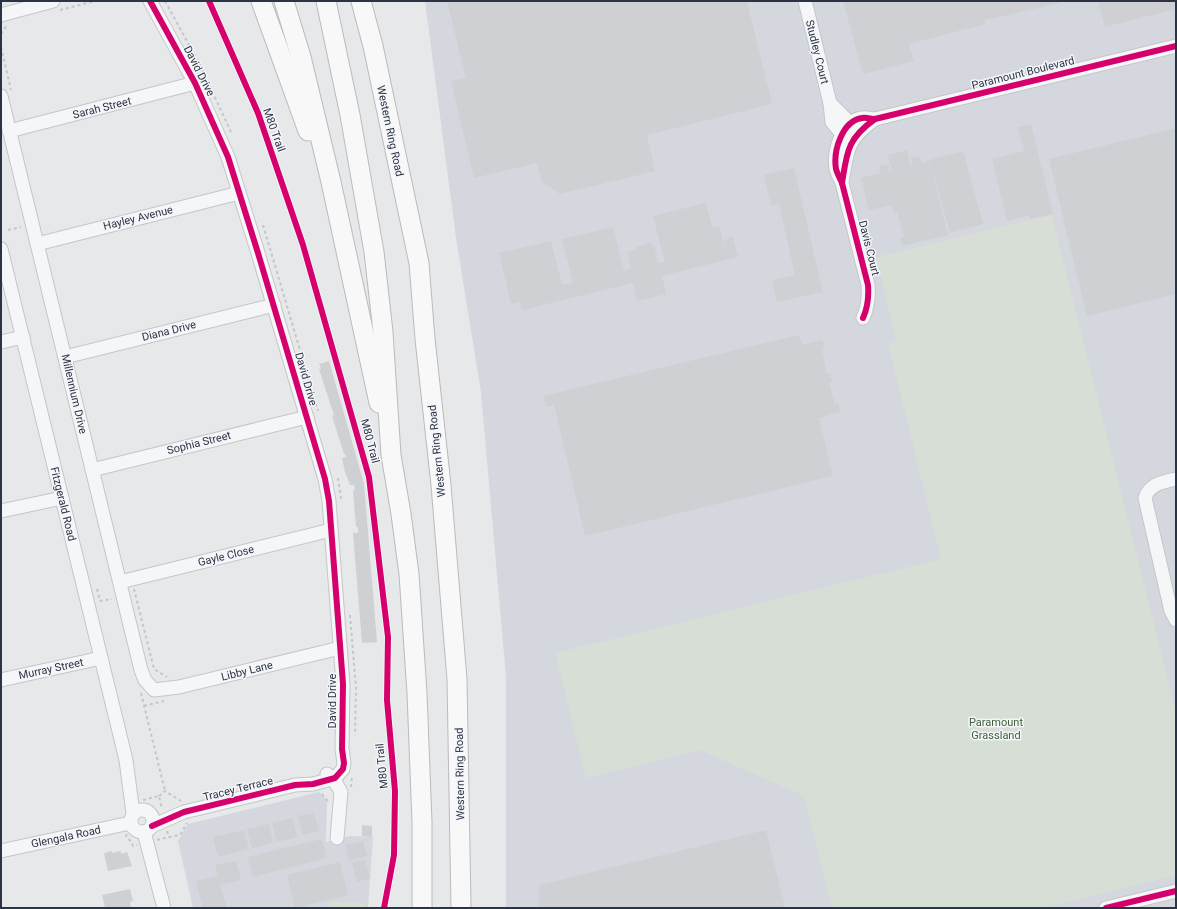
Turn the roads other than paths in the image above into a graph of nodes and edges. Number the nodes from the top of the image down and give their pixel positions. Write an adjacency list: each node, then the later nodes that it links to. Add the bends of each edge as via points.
1 (54, 1): 9 (street)
2 (150, 1): 12 (street, David Drive)
3 (261, 1): 16 (highway, via 308,131)
4 (284, 1): 16 (highway, via 301,56)
5 (326, 1): 26 (highway, via 358,157 374,252 387,382)
6 (361, 1): 10 (highway, Western Ring Road)
7 (372, 1): 10 (highway)
8 (805, 1): 15 (street, Studley Court, via 830,103 841,113)
9 (1, 15)
10 (373, 46): 47 (highway, Western Ring Road, via 419,263 457,679)
11 (1176, 46): 15 (street, Paramount Boulevard, via 875,119)
12 (195, 84): 14 (street, Sarah Street); 17 (street, David Drive, via 222,144)
13 (7, 96): 14 (street, Millennium Drive)
14 (9, 131): 18 (street, Millennium Drive)
15 (847, 132): 21 (street, Davis Court, via 836,159 836,169 842,183 868,285 869,299)
16 (326, 159): 26 (highway)
17 (239, 193): 18 (street, Hayley Avenue); 20 (street, David Drive)
18 (37, 244): 24 (street, Millennium Drive)
19 (1, 249): 22 (street, Fitzgerald Road)
20 (274, 305): 24 (street, Diana Drive); 25 (street, David Drive)
21 (863, 318)
22 (23, 337): 23 (street); 29 (street, Fitzgerald Road)
23 (1, 342)
24 (65, 357): 27 (street, Millennium Drive)
25 (307, 417): 27 (street, Sophia Street); 31 (street, David Drive, via 325,478)
26 (391, 455): 46 (highway, via 409,574 417,685)
27 (92, 470): 32 (street, Millennium Drive)
28 (1176, 478): 33 (street, via 1153,486 1147,491 1145,498 1171,611)
29 (62, 498): 30 (street); 35 (street, Fitzgerald Road)
30 (1, 511)
31 (331, 530): 32 (street, Gayle Close); 34 (street, David Drive)
32 (126, 581): 37 (street, Millennium Drive, via 141,670 145,680)
33 (1176, 620)
34 (340, 648): 37 (street, Libby Lane, via 179,687); 39 (street, David Drive, via 342,748)
35 (101, 658): 36 (street, Murray Street); 38 (street, Fitzgerald Road)
36 (1, 680)
37 (154, 690)
38 (126, 760): 40 (street, Fitzgerald Road); 41 (street, Fitzgerald Road)
39 (330, 778): 41 (street, Tracey Terrace); 42 (street, via 339,800)
40 (132, 818): 41 (street, Glengala Road, via 140,809); 41 (street, via 137,831); 43 (street, Glengala Road)
41 (148, 820): 45 (street, Fitzgerald Road)
42 (337, 838)
43 (1, 852)
44 (1176, 891): 48 (street)
45 (164, 908)
46 (422, 908)
47 (461, 908)
48 (1106, 908)

